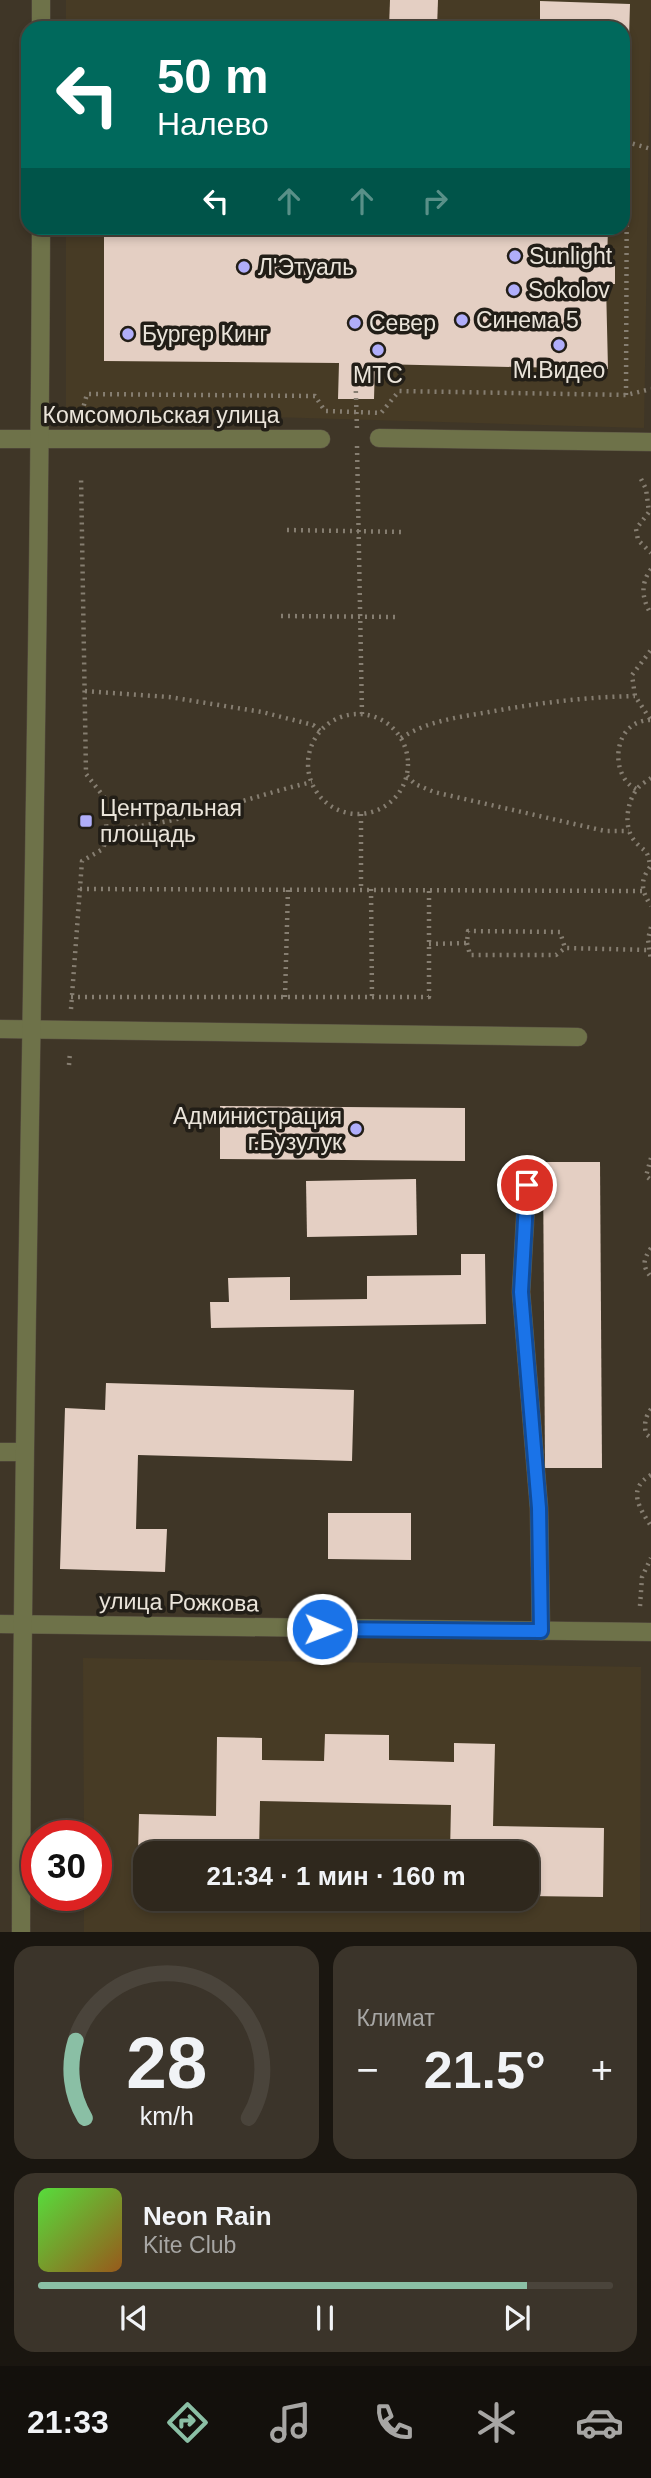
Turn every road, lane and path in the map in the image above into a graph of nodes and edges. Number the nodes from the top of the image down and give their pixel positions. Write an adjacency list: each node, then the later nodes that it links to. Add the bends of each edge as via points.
1 (41, 0): 2 (street)
2 (41, 21)
3 (630, 143): 4 (path)
4 (651, 149)
5 (41, 235): 15 (street)
6 (627, 235): 9 (path)
7 (355, 363): 10 (path)
8 (651, 389): 9 (path)
9 (626, 395): 10 (path, via 399,391 381,412)
10 (356, 412): 11 (path, via 326,411 315,396 87,394); 20 (path)
11 (80, 421)
12 (379, 438): 16 (street)
13 (0, 439): 15 (street, Комсомольская улица)
14 (321, 439): 15 (street, Комсомольская улица)
15 (40, 440): 61 (street)
16 (651, 442)
17 (81, 476): 29 (path)
18 (642, 479): 22 (path, via 649,512 636,529 638,540)
19 (286, 530): 20 (path)
20 (359, 532): 21 (path); 26 (path)
21 (404, 533)
22 (651, 553)
23 (651, 569): 24 (path, via 643,583 645,605)
24 (651, 614)
25 (281, 616): 26 (path)
26 (360, 617): 27 (path); 31 (path)
27 (400, 617)
28 (650, 652): 30 (path, via 632,675)
29 (85, 691): 33 (path, via 161,696 262,712); 40 (path, via 86,774 104,797)
30 (635, 696): 32 (path); 34 (path, via 545,702 454,718)
31 (362, 714): 33 (path, via 339,718); 34 (path, via 385,722)
32 (651, 720): 38 (path, via 634,724 619,748 623,775)
33 (321, 731): 37 (path, via 310,752)
34 (401, 738): 35 (path)
35 (407, 776): 39 (path, via 390,803); 41 (path, via 415,785 434,792 605,831)
36 (651, 778): 38 (path)
37 (312, 782): 39 (path, via 331,806); 40 (path, via 182,820)
38 (636, 789): 41 (path, via 628,809)
39 (361, 814): 43 (path)
40 (107, 829): 44 (path, via 103,849 82,861)
41 (629, 831): 42 (path, via 649,856)
42 (651, 867): 48 (path, via 643,876)
43 (361, 888): 45 (path); 46 (path)
44 (80, 889): 45 (path); 56 (path)
45 (288, 889): 57 (path)
46 (371, 889): 47 (path); 58 (path)
47 (429, 889): 48 (path); 52 (path)
48 (643, 891): 49 (path)
49 (651, 906)
50 (651, 927): 54 (path)
51 (467, 943): 52 (path); 53 (path, via 470,955 556,955); 53 (path, via 468,931 560,932)
52 (429, 944): 58 (path, via 429,997)
53 (565, 948): 54 (path)
54 (649, 950): 55 (path)
55 (651, 961)
56 (71, 997): 57 (path); 59 (path)
57 (285, 997): 58 (path)
58 (372, 997)
59 (71, 1016)
60 (0, 1029): 61 (street)
61 (31, 1030): 62 (street); 73 (street)
62 (578, 1037)
63 (70, 1041): 64 (path)
64 (69, 1065)
65 (651, 1158): 66 (path, via 646,1176)
66 (651, 1180)
67 (527, 1185): 80 (street, via 521,1292 539,1508)
68 (651, 1248): 69 (path, via 643,1264)
69 (651, 1277)
70 (651, 1409): 71 (path, via 645,1430)
71 (651, 1438)
72 (0, 1452): 73 (street)
73 (24, 1452): 79 (street)
74 (651, 1475): 75 (path, via 636,1498)
75 (651, 1526)
76 (651, 1558): 77 (path, via 642,1577)
77 (640, 1606)
78 (0, 1625): 79 (street, улица Рожкова)
79 (22, 1625): 80 (street, улица Рожкова); 82 (street)
80 (541, 1631): 81 (street, улица Рожкова)
81 (651, 1632)
82 (21, 1932)

